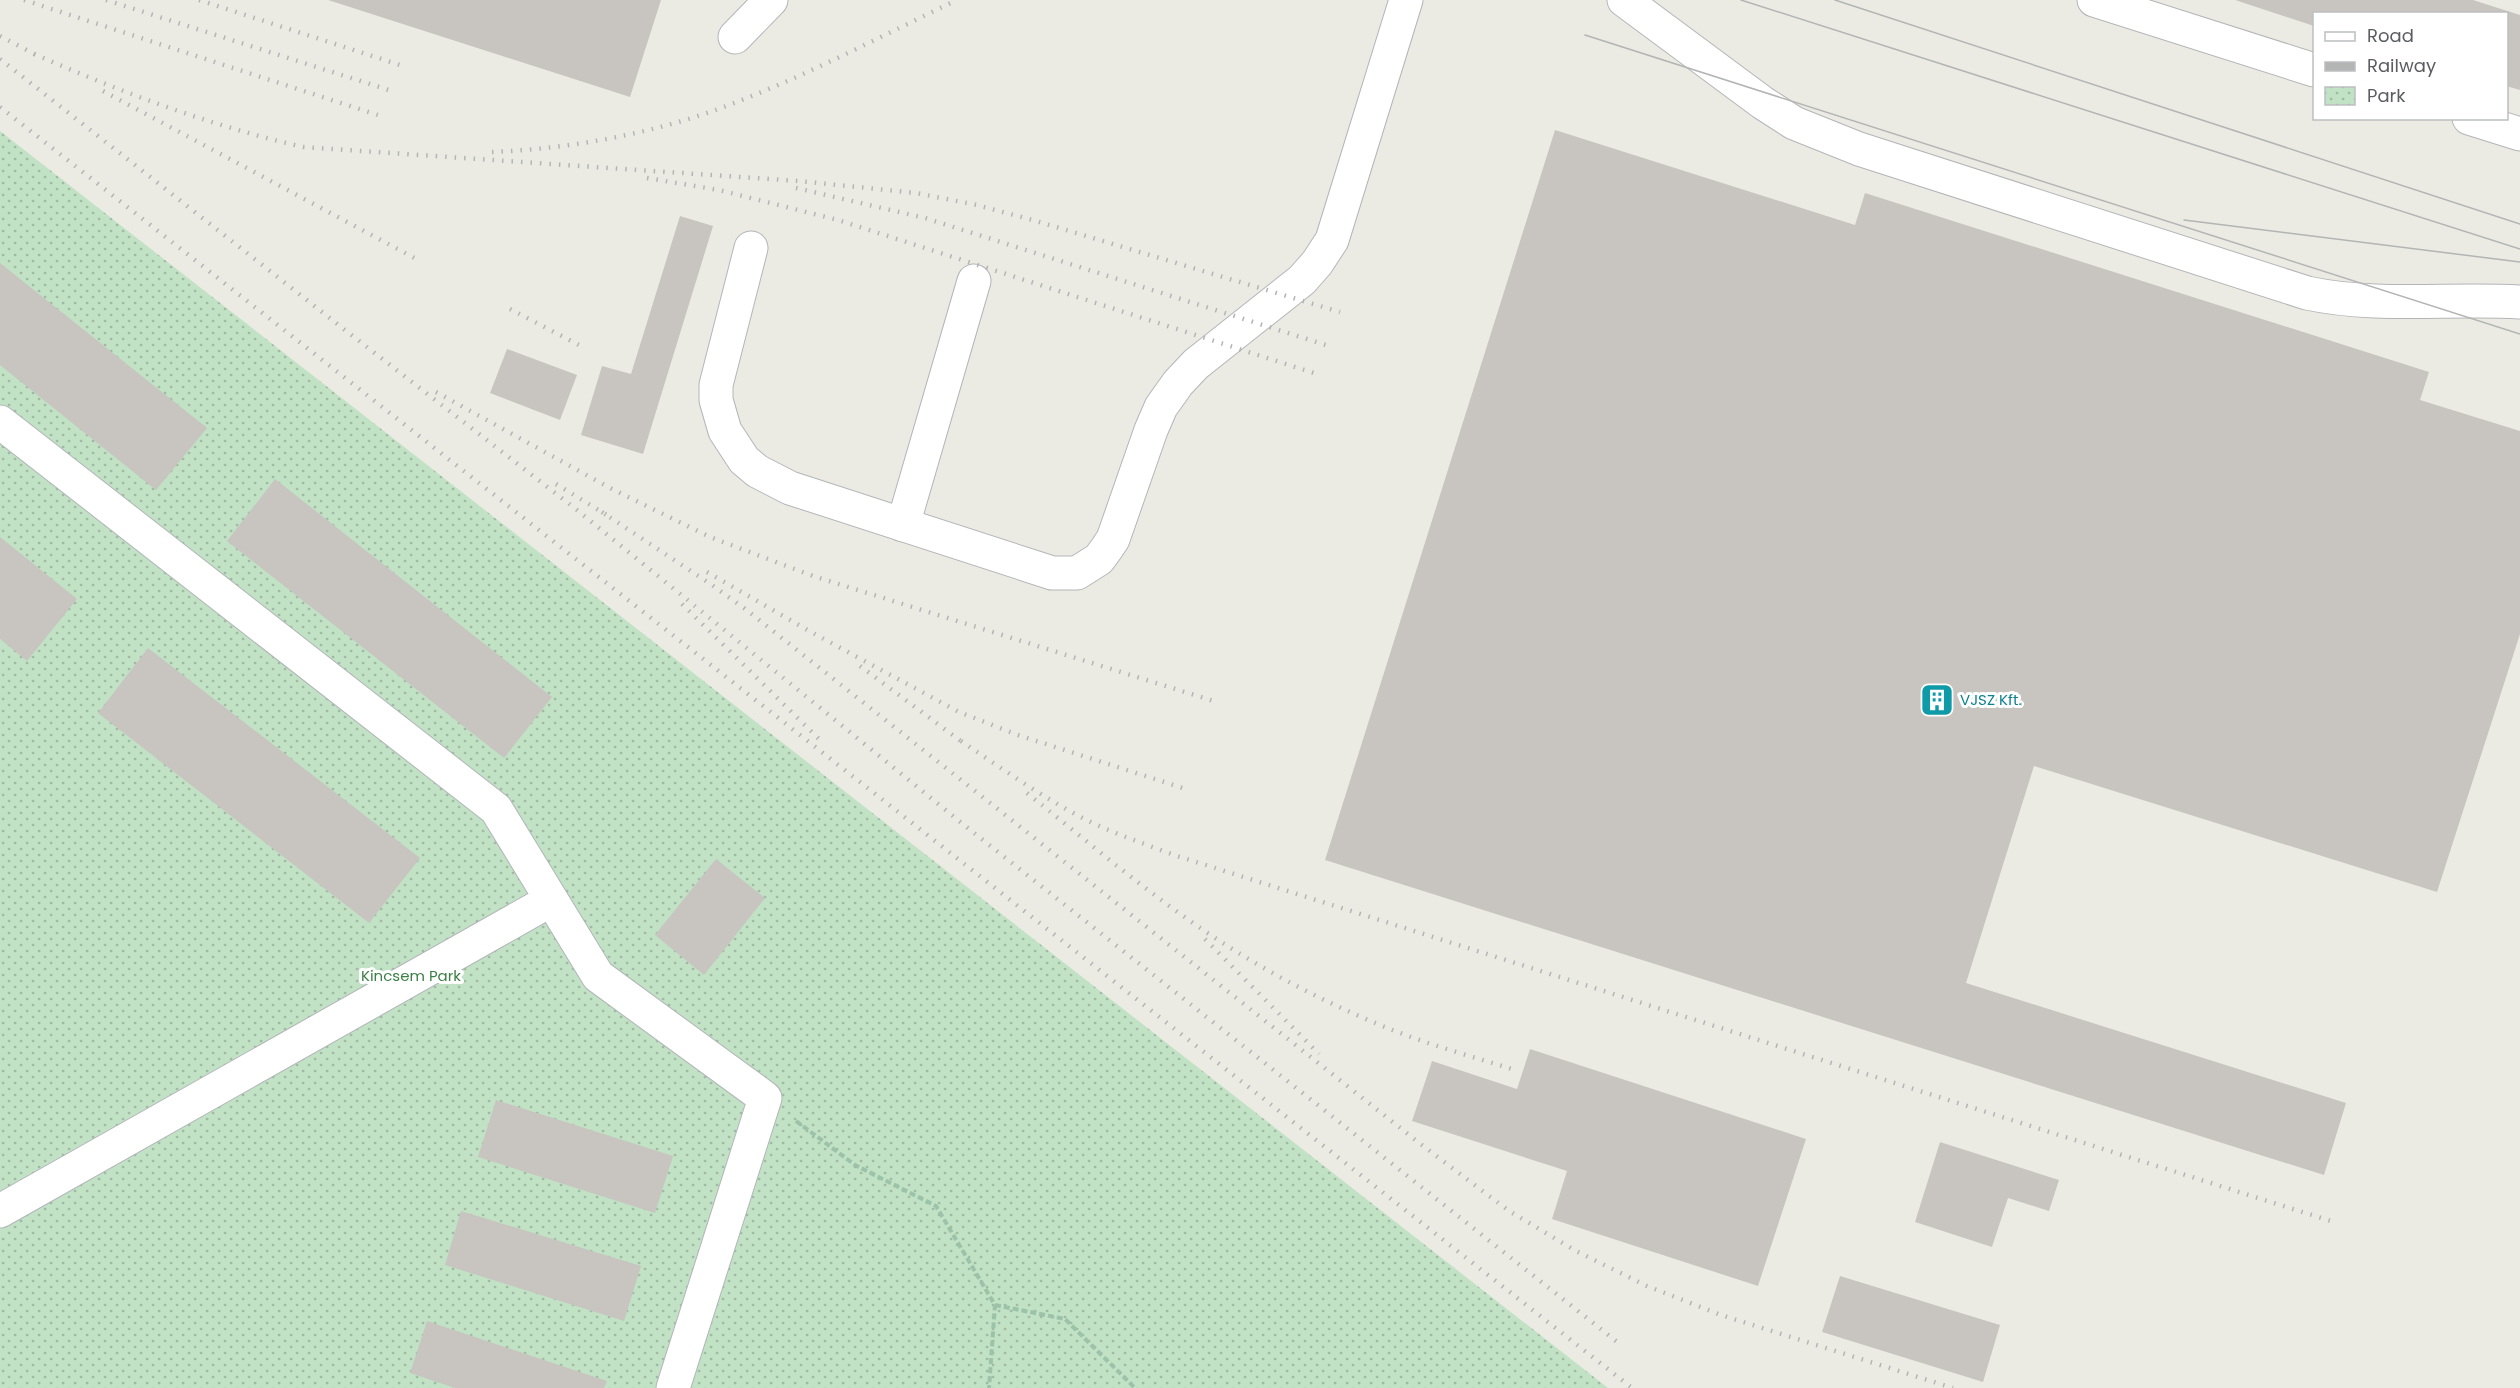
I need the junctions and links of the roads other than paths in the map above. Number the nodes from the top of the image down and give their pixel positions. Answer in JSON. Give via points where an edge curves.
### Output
{"nodes":[{"id":1,"x":771,"y":0,"type":"edge"},
{"id":2,"x":1406,"y":0,"type":"edge"},
{"id":3,"x":1624,"y":0,"type":"edge"},
{"id":4,"x":2094,"y":0,"type":"edge"},
{"id":5,"x":735,"y":37,"type":"dead end"},
{"id":6,"x":2313,"y":70,"type":"edge"},
{"id":7,"x":2475,"y":120,"type":"edge"},
{"id":8,"x":2520,"y":134,"type":"edge"},
{"id":9,"x":751,"y":248,"type":"dead end"},
{"id":10,"x":974,"y":281,"type":"dead end"},
{"id":11,"x":2520,"y":302,"type":"edge"},
{"id":12,"x":0,"y":422,"type":"edge"},
{"id":13,"x":903,"y":525,"type":"junction"},
{"id":14,"x":551,"y":900,"type":"junction"},
{"id":15,"x":0,"y":1211,"type":"edge"},
{"id":16,"x":673,"y":1388,"type":"edge"}],
"edges":[{"from":1,"to":5,"type":"lane"},
{"from":2,"to":13,"type":"lane","via":[[1332,240],[1302,280],[1196,364],[1178,383],[1150,429],[1113,539],[1099,559],[1077,573],[1052,573]]},
{"from":3,"to":11,"type":"lane","via":[[1763,104],[1794,123],[1859,149],[2307,293],[2365,302]]},
{"from":4,"to":6,"type":"lane"},
{"from":7,"to":8,"type":"lane"},
{"from":9,"to":13,"type":"lane","via":[[716,385],[718,415],[725,431],[744,460],[773,480]]},
{"from":10,"to":13,"type":"lane"},
{"from":12,"to":14,"type":"lane","via":[[496,809]]},
{"from":14,"to":15,"type":"lane"},
{"from":14,"to":16,"type":"lane","via":[[598,976],[765,1098]]}]}
